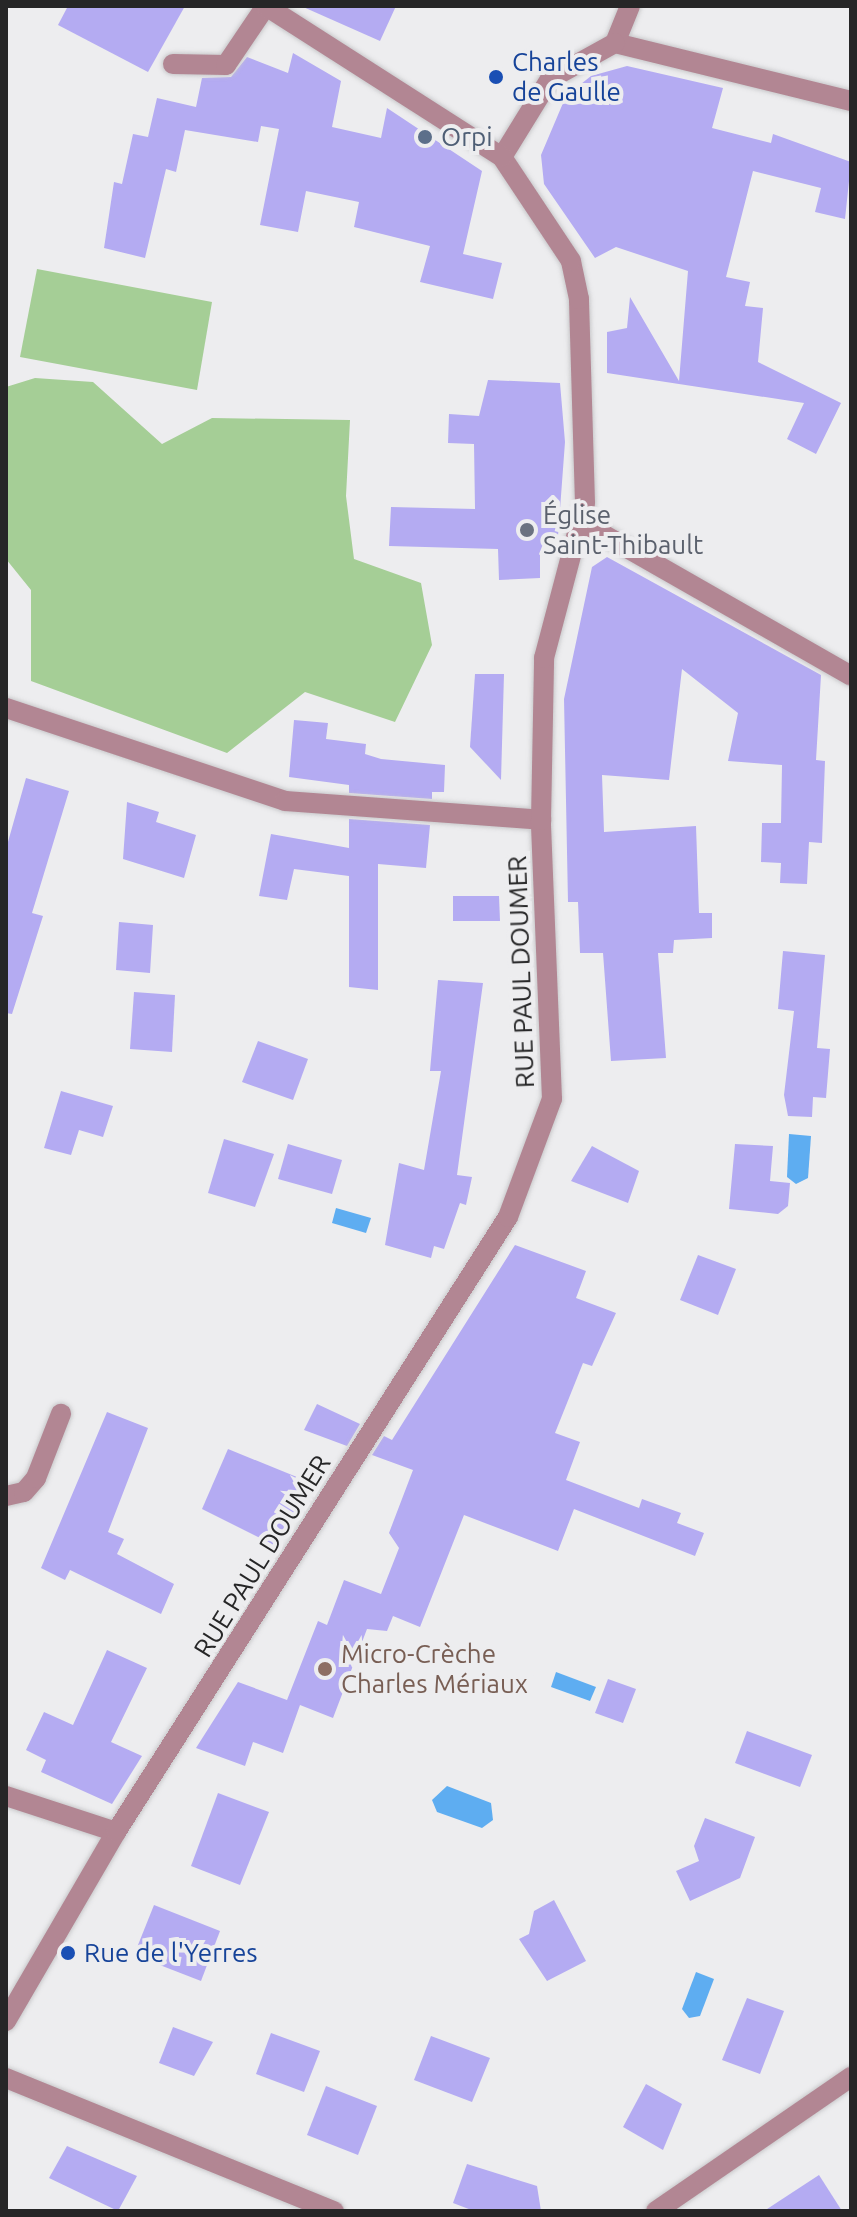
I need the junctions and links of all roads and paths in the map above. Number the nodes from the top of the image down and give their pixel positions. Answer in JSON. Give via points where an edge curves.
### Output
{"nodes":[{"id":1,"x":266,"y":6,"type":"edge"},
{"id":2,"x":630,"y":6,"type":"edge"},
{"id":3,"x":615,"y":43,"type":"junction"},
{"id":4,"x":173,"y":64,"type":"dead end"},
{"id":5,"x":851,"y":101,"type":"edge"},
{"id":6,"x":502,"y":157,"type":"junction"},
{"id":7,"x":585,"y":524,"type":"junction"},
{"id":8,"x":851,"y":676,"type":"edge"},
{"id":9,"x":6,"y":708,"type":"edge"},
{"id":10,"x":541,"y":820,"type":"junction"},
{"id":11,"x":61,"y":1414,"type":"dead end"},
{"id":12,"x":6,"y":1496,"type":"edge"},
{"id":13,"x":6,"y":1796,"type":"edge"},
{"id":14,"x":116,"y":1832,"type":"junction"},
{"id":15,"x":6,"y":2021,"type":"edge"},
{"id":16,"x":851,"y":2077,"type":"edge"},
{"id":17,"x":6,"y":2078,"type":"edge"},
{"id":18,"x":334,"y":2211,"type":"edge"},
{"id":19,"x":656,"y":2211,"type":"edge"}],
"edges":[{"from":1,"to":4,"type":"street","via":[[226,65]]},
{"from":1,"to":6,"type":"street"},
{"from":2,"to":3,"type":"street"},
{"from":3,"to":5,"type":"street"},
{"from":3,"to":6,"type":"street","via":[[550,79]]},
{"from":6,"to":7,"type":"street","name":"RUE PAUL DOUMER","via":[[571,261],[579,299]]},
{"from":7,"to":8,"type":"street"},
{"from":7,"to":10,"type":"street","name":"RUE PAUL DOUMER","via":[[554,605],[544,658]]},
{"from":9,"to":10,"type":"street","via":[[285,801]]},
{"from":10,"to":14,"type":"street","name":"RUE PAUL DOUMER","via":[[552,1099],[534,1158],[508,1217]]},
{"from":11,"to":12,"type":"street","via":[[36,1478],[24,1492]]},
{"from":13,"to":14,"type":"street"},
{"from":14,"to":15,"type":"street","name":"RUE PAUL DOUMER"},
{"from":16,"to":19,"type":"street"},
{"from":17,"to":18,"type":"street"}]}
